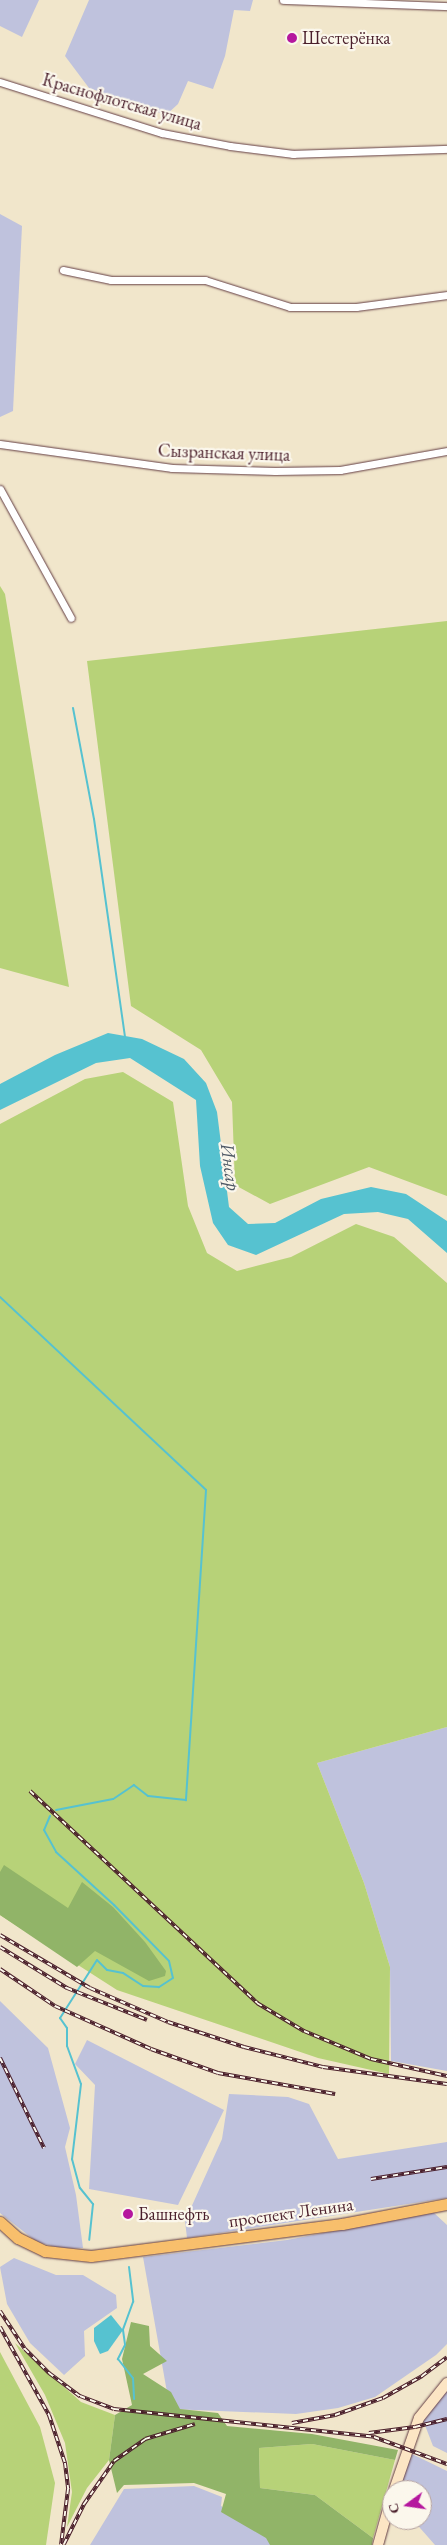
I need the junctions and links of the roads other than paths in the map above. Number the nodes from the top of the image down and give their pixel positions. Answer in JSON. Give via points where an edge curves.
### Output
{"nodes":[{"id":1,"x":283,"y":0,"type":"edge"},
{"id":2,"x":447,"y":6,"type":"edge"},
{"id":3,"x":0,"y":82,"type":"edge"},
{"id":4,"x":447,"y":149,"type":"edge"},
{"id":5,"x":63,"y":270,"type":"dead end"},
{"id":6,"x":447,"y":295,"type":"edge"},
{"id":7,"x":0,"y":444,"type":"edge"},
{"id":8,"x":447,"y":451,"type":"edge"},
{"id":9,"x":0,"y":489,"type":"edge"},
{"id":10,"x":71,"y":618,"type":"dead end"},
{"id":11,"x":447,"y":2204,"type":"edge"},
{"id":12,"x":0,"y":2222,"type":"edge"},
{"id":13,"x":447,"y":2383,"type":"edge"},
{"id":14,"x":397,"y":2480,"type":"edge"},
{"id":15,"x":382,"y":2530,"type":"edge"},
{"id":16,"x":378,"y":2545,"type":"edge"}],
"edges":[{"from":1,"to":2,"type":"street"},
{"from":3,"to":4,"type":"street","name":"Краснофлотская улица","via":[[162,133],[230,146],[292,154]]},
{"from":5,"to":6,"type":"street","via":[[111,280],[205,280],[290,307],[356,307]]},
{"from":7,"to":8,"type":"street","name":"Сызранская улица","via":[[172,468],[275,471],[340,470]]},
{"from":9,"to":10,"type":"street"},
{"from":11,"to":12,"type":"main road","name":"проспект Ленина","via":[[342,2224],[91,2256],[45,2251],[18,2238]]},
{"from":13,"to":14,"type":"street","via":[[419,2418]]},
{"from":15,"to":16,"type":"street"}]}
